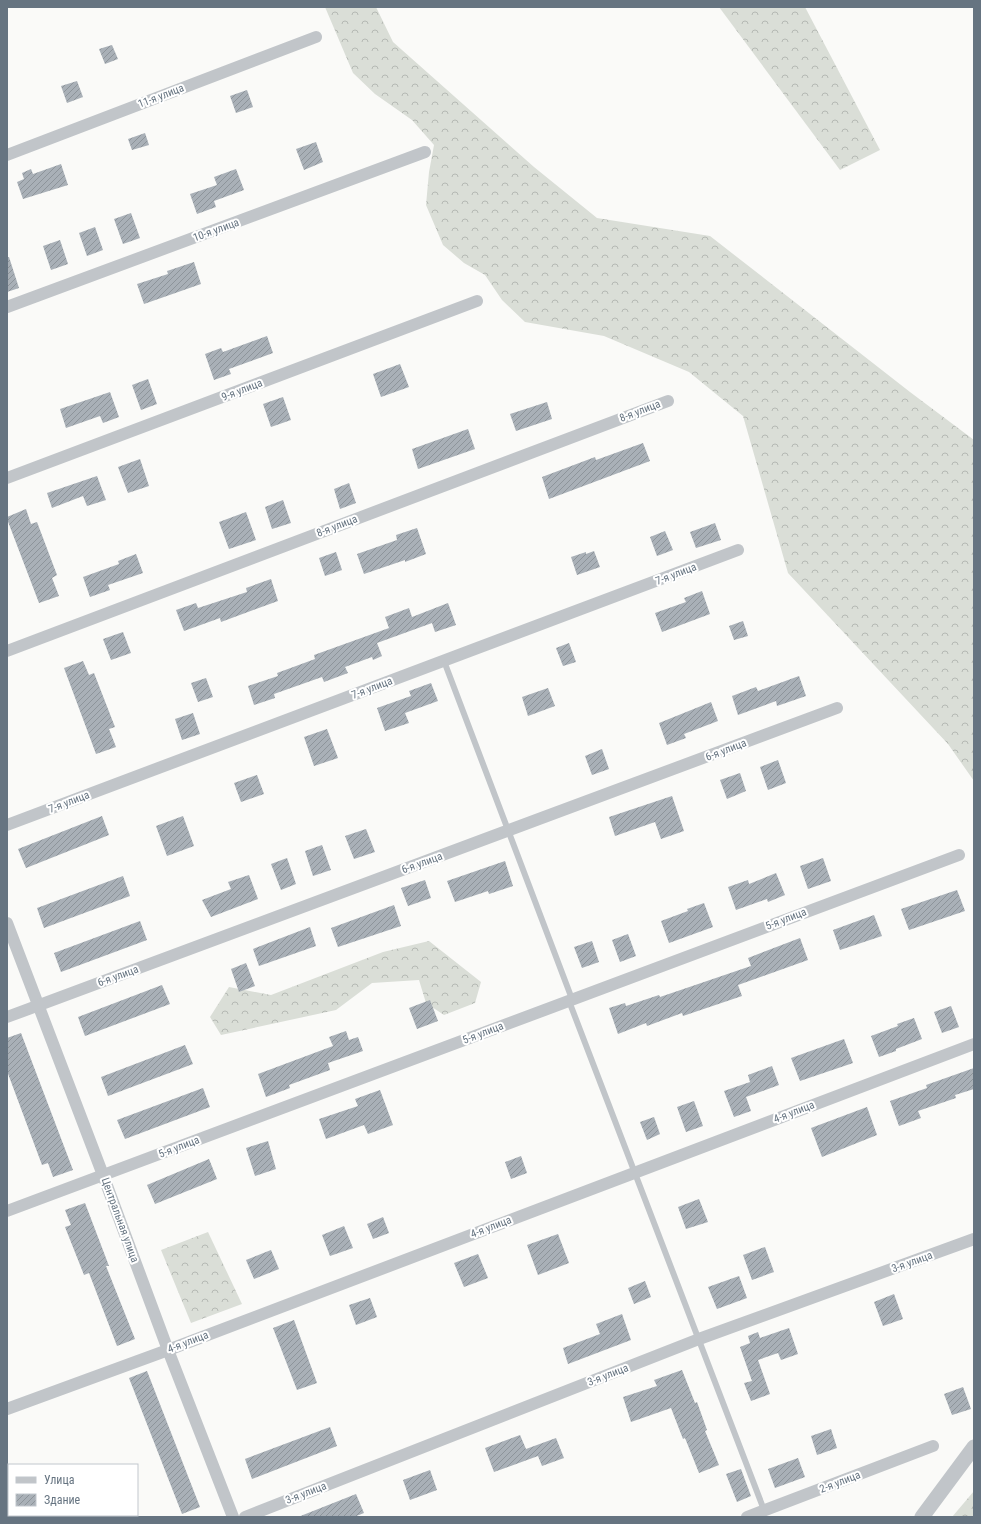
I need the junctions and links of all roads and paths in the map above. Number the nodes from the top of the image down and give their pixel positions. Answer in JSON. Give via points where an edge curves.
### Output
{"nodes":[{"id":1,"x":316,"y":37,"type":"dead end"},
{"id":2,"x":425,"y":152,"type":"dead end"},
{"id":3,"x":7,"y":155,"type":"edge"},
{"id":4,"x":477,"y":302,"type":"dead end"},
{"id":5,"x":7,"y":307,"type":"edge"},
{"id":6,"x":668,"y":401,"type":"dead end"},
{"id":7,"x":7,"y":478,"type":"edge"},
{"id":8,"x":738,"y":550,"type":"dead end"},
{"id":9,"x":7,"y":651,"type":"edge"},
{"id":10,"x":444,"y":661,"type":"junction"},
{"id":11,"x":837,"y":708,"type":"dead end"},
{"id":12,"x":7,"y":825,"type":"edge"},
{"id":13,"x":509,"y":831,"type":"junction"},
{"id":14,"x":959,"y":855,"type":"dead end"},
{"id":15,"x":7,"y":923,"type":"edge"},
{"id":16,"x":571,"y":1000,"type":"junction"},
{"id":17,"x":38,"y":1006,"type":"junction"},
{"id":18,"x":7,"y":1018,"type":"edge"},
{"id":19,"x":974,"y":1044,"type":"edge"},
{"id":20,"x":635,"y":1172,"type":"junction"},
{"id":21,"x":103,"y":1175,"type":"junction"},
{"id":22,"x":7,"y":1211,"type":"edge"},
{"id":23,"x":974,"y":1240,"type":"edge"},
{"id":24,"x":699,"y":1339,"type":"junction"},
{"id":25,"x":168,"y":1350,"type":"junction"},
{"id":26,"x":7,"y":1409,"type":"edge"},
{"id":27,"x":933,"y":1446,"type":"dead end"},
{"id":28,"x":974,"y":1447,"type":"edge"},
{"id":29,"x":764,"y":1510,"type":"junction"},
{"id":30,"x":233,"y":1517,"type":"edge"},
{"id":31,"x":245,"y":1517,"type":"edge"},
{"id":32,"x":747,"y":1517,"type":"edge"},
{"id":33,"x":922,"y":1517,"type":"edge"}],
"edges":[{"from":1,"to":3,"type":"street","name":"11-я улица"},
{"from":2,"to":5,"type":"street","name":"10-я улица"},
{"from":4,"to":7,"type":"street","name":"9-я улица"},
{"from":6,"to":9,"type":"street","name":"8-я улица"},
{"from":8,"to":10,"type":"street","name":"7-я улица"},
{"from":10,"to":12,"type":"street","name":"7-я улица"},
{"from":10,"to":13,"type":"lane"},
{"from":11,"to":13,"type":"street","name":"6-я улица"},
{"from":13,"to":16,"type":"lane"},
{"from":13,"to":17,"type":"street","name":"6-я улица"},
{"from":14,"to":16,"type":"street","name":"5-я улица"},
{"from":15,"to":17,"type":"street","name":"Центральная улица"},
{"from":16,"to":20,"type":"lane"},
{"from":16,"to":21,"type":"street","name":"5-я улица"},
{"from":17,"to":18,"type":"street","name":"6-я улица"},
{"from":17,"to":21,"type":"street","name":"Центральная улица"},
{"from":19,"to":20,"type":"street","name":"4-я улица"},
{"from":20,"to":24,"type":"lane"},
{"from":20,"to":25,"type":"street","name":"4-я улица"},
{"from":21,"to":22,"type":"street","name":"5-я улица"},
{"from":21,"to":25,"type":"street","name":"Центральная улица"},
{"from":23,"to":24,"type":"street","name":"3-я улица"},
{"from":24,"to":29,"type":"lane"},
{"from":24,"to":31,"type":"street","name":"3-я улица"},
{"from":25,"to":26,"type":"street","name":"4-я улица"},
{"from":25,"to":30,"type":"street","name":"Центральная улица"},
{"from":27,"to":29,"type":"street","name":"2-я улица"},
{"from":28,"to":33,"type":"street"},
{"from":29,"to":32,"type":"street","name":"2-я улица"}]}
